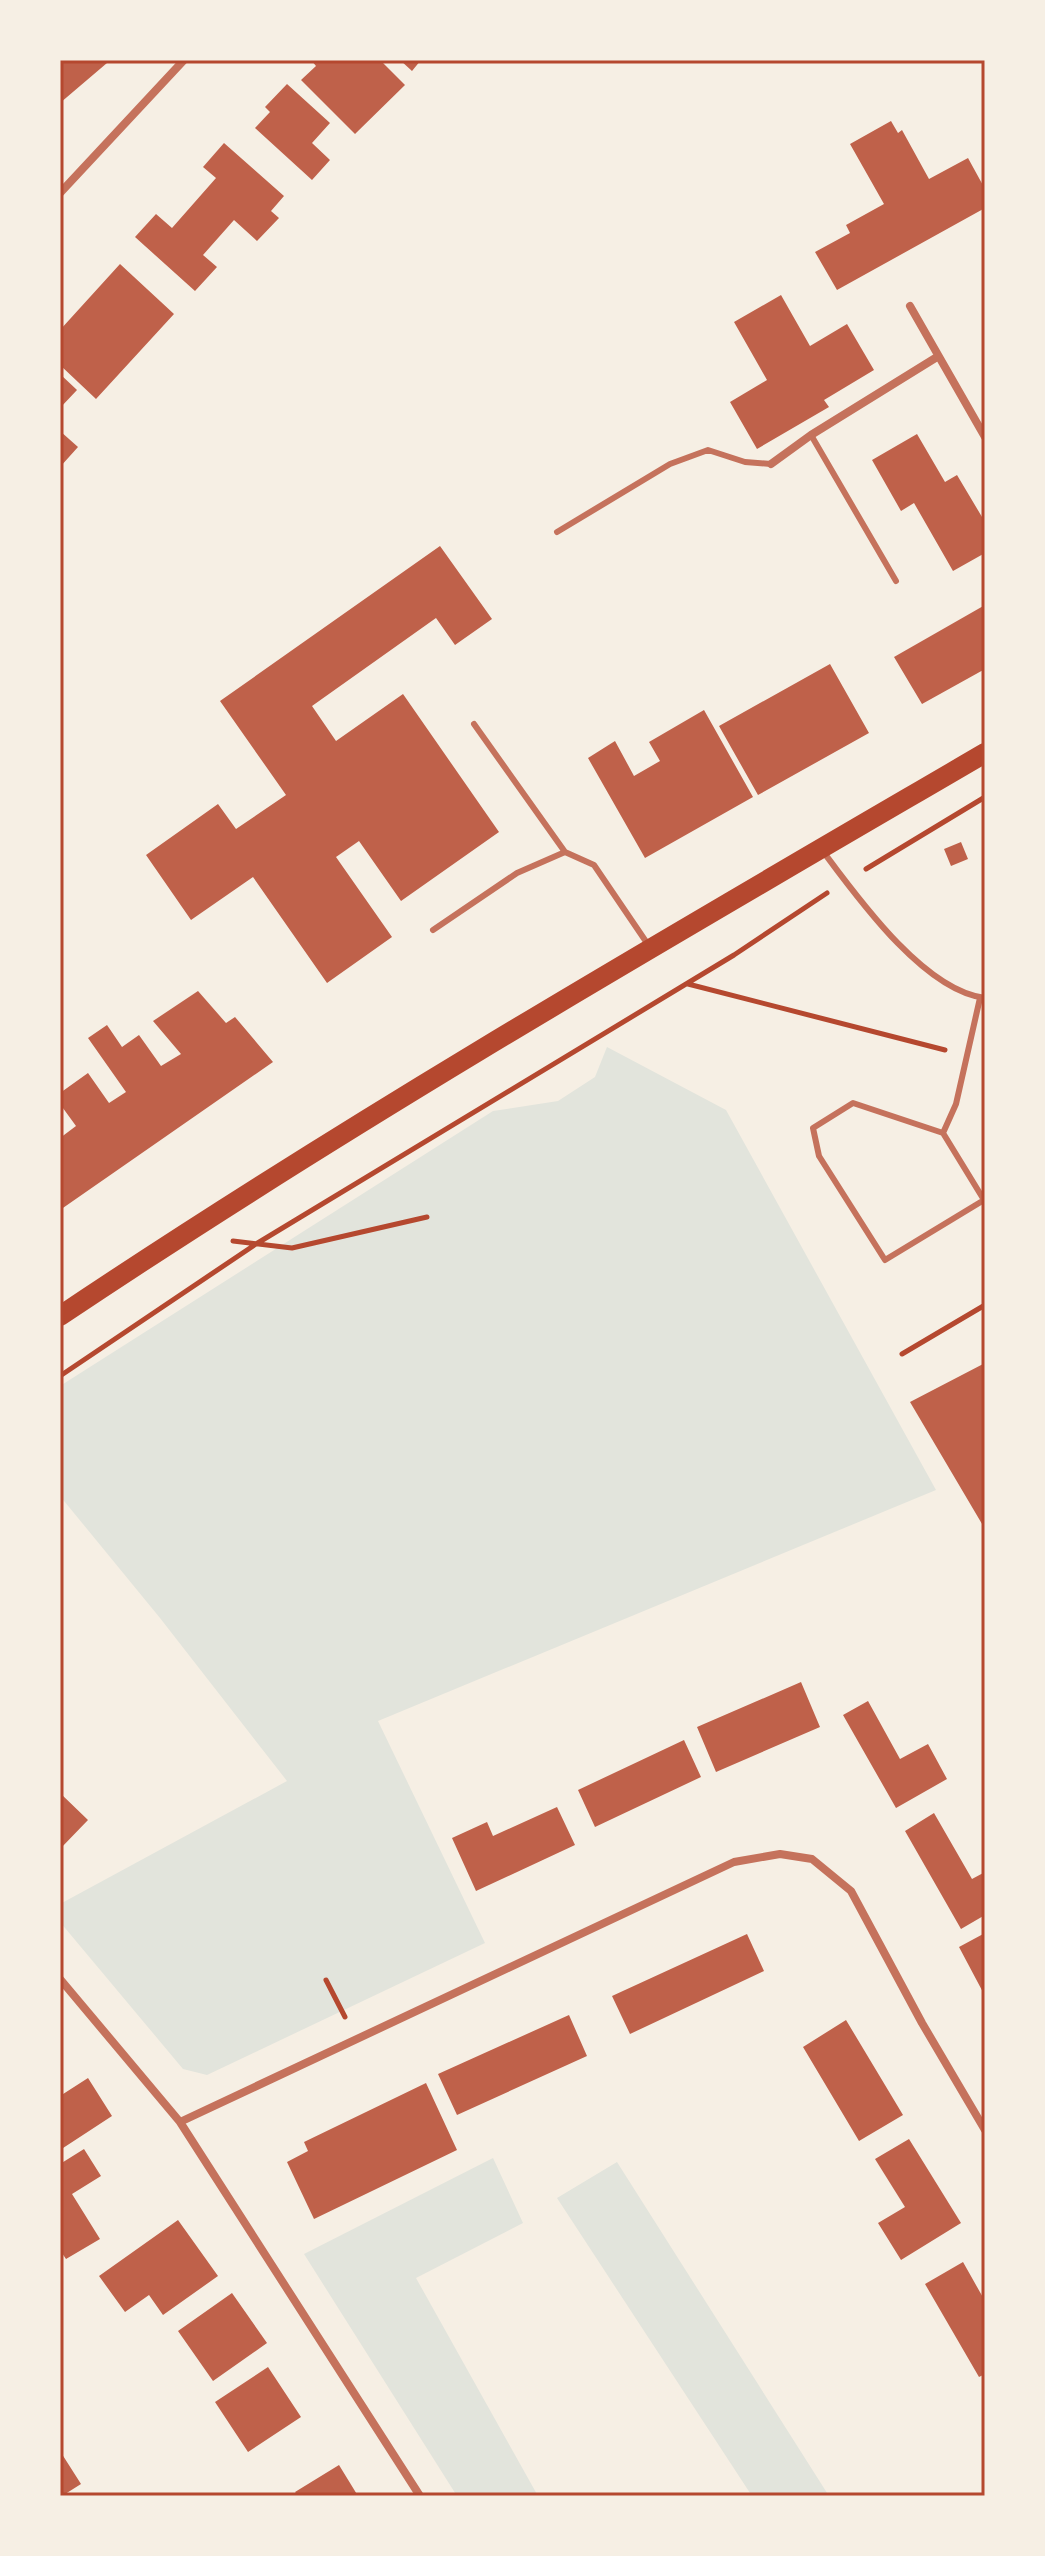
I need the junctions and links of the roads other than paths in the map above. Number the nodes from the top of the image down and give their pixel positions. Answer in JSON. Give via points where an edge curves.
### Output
{"nodes":[{"id":1,"x":184,"y":60,"type":"edge"},
{"id":2,"x":60,"y":193,"type":"edge"},
{"id":3,"x":910,"y":306,"type":"dead end"},
{"id":4,"x":937,"y":357,"type":"junction"},
{"id":5,"x":811,"y":435,"type":"junction"},
{"id":6,"x":985,"y":437,"type":"edge"},
{"id":7,"x":771,"y":464,"type":"joint"},
{"id":8,"x":557,"y":532,"type":"dead end"},
{"id":9,"x":896,"y":581,"type":"dead end"},
{"id":10,"x":474,"y":724,"type":"dead end"},
{"id":11,"x":985,"y":753,"type":"edge"},
{"id":12,"x":821,"y":849,"type":"junction"},
{"id":13,"x":565,"y":852,"type":"junction"},
{"id":14,"x":433,"y":930,"type":"dead end"},
{"id":15,"x":651,"y":949,"type":"junction"},
{"id":16,"x":983,"y":998,"type":"edge"},
{"id":17,"x":943,"y":1133,"type":"junction"},
{"id":18,"x":984,"y":1202,"type":"edge"},
{"id":19,"x":60,"y":1316,"type":"edge"},
{"id":20,"x":60,"y":1979,"type":"edge"},
{"id":21,"x":180,"y":2122,"type":"junction"},
{"id":22,"x":985,"y":2130,"type":"edge"},
{"id":23,"x":420,"y":2496,"type":"edge"}],
"edges":[{"from":1,"to":2,"type":"street"},
{"from":3,"to":4,"type":"street"},
{"from":4,"to":5,"type":"street"},
{"from":4,"to":6,"type":"street"},
{"from":5,"to":7,"type":"street"},
{"from":5,"to":9,"type":"lane"},
{"from":7,"to":8,"type":"lane","via":[[708,450],[670,464]]},
{"from":10,"to":13,"type":"lane"},
{"from":11,"to":12,"type":"main road"},
{"from":12,"to":15,"type":"main road"},
{"from":12,"to":16,"type":"lane","via":[[897,944],[941,980]]},
{"from":13,"to":14,"type":"lane","via":[[517,873]]},
{"from":13,"to":15,"type":"lane","via":[[594,865]]},
{"from":15,"to":19,"type":"main road","via":[[204,1220]]},
{"from":16,"to":17,"type":"lane","via":[[956,1104]]},
{"from":17,"to":18,"type":"lane"},
{"from":17,"to":18,"type":"lane","via":[[853,1103],[813,1128],[819,1156],[885,1260]]},
{"from":20,"to":21,"type":"street"},
{"from":21,"to":22,"type":"street","via":[[734,1862],[780,1854],[812,1859],[851,1891]]},
{"from":21,"to":23,"type":"street"}]}
